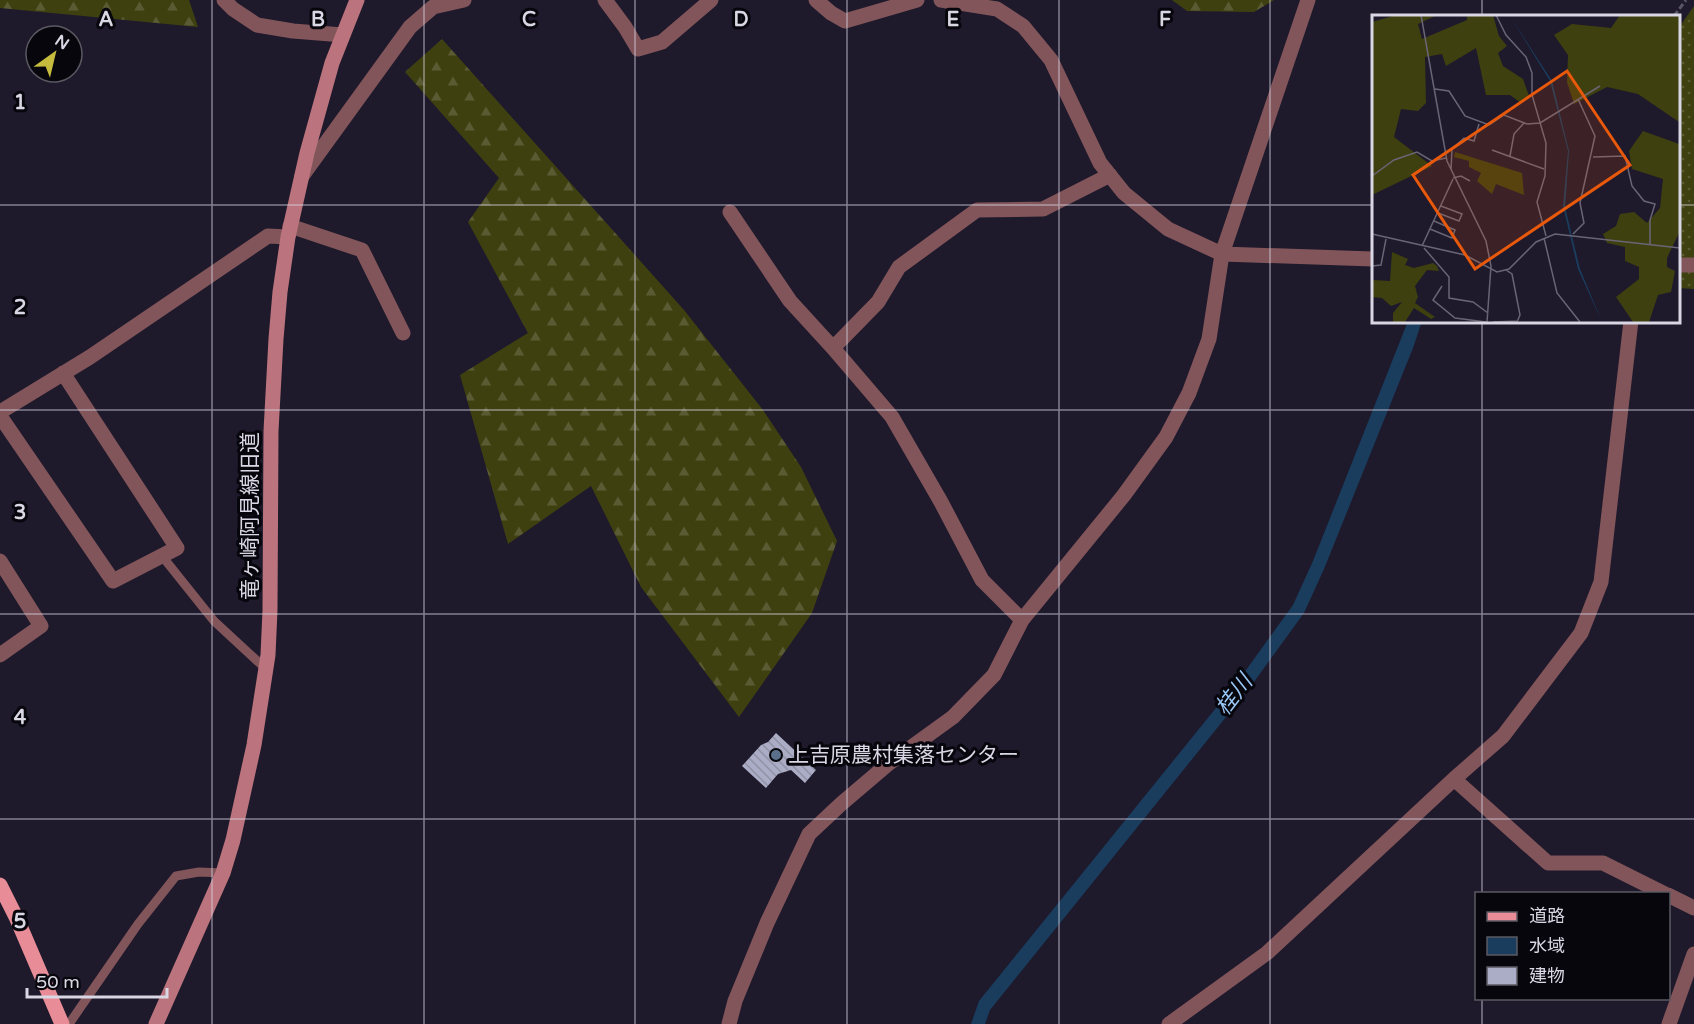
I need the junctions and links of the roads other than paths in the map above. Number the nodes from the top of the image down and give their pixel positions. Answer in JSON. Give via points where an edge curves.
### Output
{"nodes":[{"id":1,"x":224,"y":0,"type":"edge"},
{"id":2,"x":357,"y":0,"type":"edge"},
{"id":3,"x":464,"y":0,"type":"edge"},
{"id":4,"x":605,"y":0,"type":"edge"},
{"id":5,"x":711,"y":0,"type":"edge"},
{"id":6,"x":816,"y":0,"type":"edge"},
{"id":7,"x":917,"y":0,"type":"edge"},
{"id":8,"x":941,"y":0,"type":"edge"},
{"id":9,"x":1308,"y":0,"type":"edge"},
{"id":10,"x":343,"y":35,"type":"junction"},
{"id":11,"x":1110,"y":175,"type":"junction"},
{"id":12,"x":300,"y":177,"type":"junction"},
{"id":13,"x":730,"y":212,"type":"dead end"},
{"id":14,"x":289,"y":231,"type":"junction"},
{"id":15,"x":1222,"y":254,"type":"junction"},
{"id":16,"x":1372,"y":259,"type":"edge"},
{"id":17,"x":1631,"y":322,"type":"edge"},
{"id":18,"x":403,"y":333,"type":"dead end"},
{"id":19,"x":833,"y":348,"type":"junction"},
{"id":20,"x":63,"y":374,"type":"junction"},
{"id":21,"x":0,"y":414,"type":"edge"},
{"id":22,"x":162,"y":556,"type":"junction"},
{"id":23,"x":0,"y":561,"type":"edge"},
{"id":24,"x":1022,"y":620,"type":"junction"},
{"id":25,"x":0,"y":655,"type":"edge"},
{"id":26,"x":266,"y":669,"type":"junction"},
{"id":27,"x":1454,"y":779,"type":"junction"},
{"id":28,"x":223,"y":873,"type":"junction"},
{"id":29,"x":0,"y":885,"type":"edge"},
{"id":30,"x":1663,"y":892,"type":"edge"},
{"id":31,"x":1670,"y":896,"type":"edge"},
{"id":32,"x":1694,"y":908,"type":"edge"},
{"id":33,"x":1694,"y":954,"type":"edge"},
{"id":34,"x":62,"y":1024,"type":"edge"},
{"id":35,"x":69,"y":1024,"type":"edge"},
{"id":36,"x":156,"y":1024,"type":"edge"},
{"id":37,"x":729,"y":1024,"type":"edge"},
{"id":38,"x":1169,"y":1024,"type":"edge"},
{"id":39,"x":1669,"y":1024,"type":"edge"}],
"edges":[{"from":1,"to":10,"type":"street","via":[[257,25]]},
{"from":2,"to":10,"type":"street","name":"竜ヶ崎阿見線旧道"},
{"from":3,"to":12,"type":"street","via":[[433,7],[410,27]]},
{"from":4,"to":5,"type":"street","via":[[638,49],[662,42]]},
{"from":6,"to":7,"type":"street","via":[[845,21]]},
{"from":8,"to":11,"type":"street","via":[[997,9],[1023,26],[1051,60]]},
{"from":9,"to":15,"type":"street"},
{"from":10,"to":12,"type":"street","name":"竜ヶ崎阿見線旧道"},
{"from":11,"to":15,"type":"street","via":[[1124,193],[1168,229]]},
{"from":11,"to":19,"type":"street","via":[[1043,210],[977,210],[899,267],[878,302]]},
{"from":12,"to":14,"type":"street","name":"竜ヶ崎阿見線旧道"},
{"from":13,"to":19,"type":"street","via":[[790,301]]},
{"from":14,"to":18,"type":"street","via":[[362,249]]},
{"from":14,"to":20,"type":"street","via":[[268,236]]},
{"from":14,"to":26,"type":"street","name":"竜ヶ崎阿見線旧道","via":[[273,385]]},
{"from":15,"to":16,"type":"street"},
{"from":15,"to":24,"type":"street","via":[[1209,339],[1189,393],[1166,437]]},
{"from":17,"to":27,"type":"street","via":[[1601,582],[1581,633],[1503,736]]},
{"from":19,"to":24,"type":"street","via":[[892,417],[982,580]]},
{"from":20,"to":21,"type":"street"},
{"from":20,"to":22,"type":"street","via":[[177,548]]},
{"from":21,"to":22,"type":"street","via":[[113,581]]},
{"from":22,"to":26,"type":"lane","via":[[214,621]]},
{"from":23,"to":25,"type":"street","via":[[41,626]]},
{"from":24,"to":37,"type":"street","via":[[994,675],[953,717],[888,764],[809,834],[766,923]]},
{"from":26,"to":28,"type":"street","name":"竜ヶ崎阿見線旧道","via":[[250,766]]},
{"from":27,"to":30,"type":"street","via":[[1548,863],[1604,863]]},
{"from":27,"to":38,"type":"street","via":[[1267,953]]},
{"from":28,"to":35,"type":"lane","via":[[176,876]]},
{"from":28,"to":36,"type":"street","name":"竜ヶ崎阿見線旧道"},
{"from":29,"to":34,"type":"main road"},
{"from":31,"to":32,"type":"street"},
{"from":33,"to":39,"type":"street"}]}
